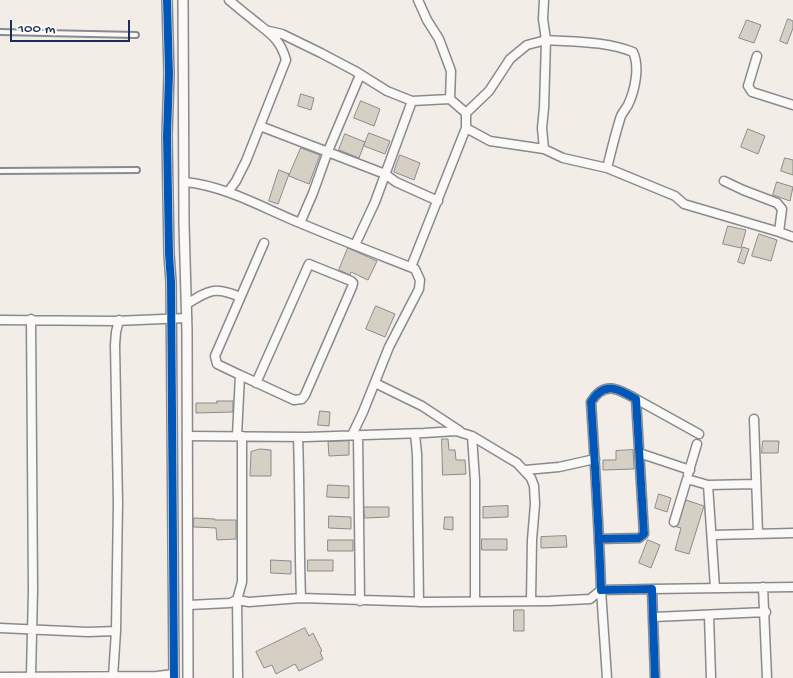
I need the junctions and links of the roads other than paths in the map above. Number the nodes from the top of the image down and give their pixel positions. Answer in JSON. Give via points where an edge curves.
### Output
{"nodes":[{"id":1,"x":167,"y":0,"type":"edge"},
{"id":2,"x":183,"y":0,"type":"edge"},
{"id":3,"x":229,"y":0,"type":"edge"},
{"id":4,"x":418,"y":0,"type":"edge"},
{"id":5,"x":544,"y":0,"type":"edge"},
{"id":6,"x":269,"y":31,"type":"junction"},
{"id":7,"x":0,"y":32,"type":"edge"},
{"id":8,"x":136,"y":35,"type":"dead end"},
{"id":9,"x":546,"y":40,"type":"junction"},
{"id":10,"x":756,"y":56,"type":"dead end"},
{"id":11,"x":360,"y":75,"type":"junction"},
{"id":12,"x":450,"y":99,"type":"junction"},
{"id":13,"x":412,"y":102,"type":"junction"},
{"id":14,"x":793,"y":105,"type":"edge"},
{"id":15,"x":466,"y":113,"type":"junction"},
{"id":16,"x":260,"y":126,"type":"junction"},
{"id":17,"x":466,"y":128,"type":"junction"},
{"id":18,"x":544,"y":149,"type":"junction"},
{"id":19,"x":328,"y":151,"type":"junction"},
{"id":20,"x":607,"y":168,"type":"junction"},
{"id":21,"x":137,"y":170,"type":"dead end"},
{"id":22,"x":0,"y":171,"type":"edge"},
{"id":23,"x":385,"y":174,"type":"junction"},
{"id":24,"x":724,"y":181,"type":"dead end"},
{"id":25,"x":185,"y":182,"type":"junction"},
{"id":26,"x":228,"y":192,"type":"junction"},
{"id":27,"x":438,"y":201,"type":"junction"},
{"id":28,"x":300,"y":223,"type":"junction"},
{"id":29,"x":779,"y":232,"type":"junction"},
{"id":30,"x":793,"y":237,"type":"edge"},
{"id":31,"x":264,"y":243,"type":"dead end"},
{"id":32,"x":355,"y":245,"type":"junction"},
{"id":33,"x":411,"y":267,"type":"junction"},
{"id":34,"x":240,"y":297,"type":"junction"},
{"id":35,"x":186,"y":304,"type":"junction"},
{"id":36,"x":187,"y":318,"type":"junction"},
{"id":37,"x":31,"y":319,"type":"junction"},
{"id":38,"x":171,"y":319,"type":"junction"},
{"id":39,"x":0,"y":320,"type":"edge"},
{"id":40,"x":120,"y":320,"type":"junction"},
{"id":41,"x":240,"y":375,"type":"junction"},
{"id":42,"x":256,"y":383,"type":"junction"},
{"id":43,"x":375,"y":383,"type":"junction"},
{"id":44,"x":636,"y":398,"type":"junction"},
{"id":45,"x":754,"y":419,"type":"dead end"},
{"id":46,"x":462,"y":433,"type":"junction"},
{"id":47,"x":415,"y":434,"type":"junction"},
{"id":48,"x":699,"y":434,"type":"dead end"},
{"id":49,"x":355,"y":435,"type":"junction"},
{"id":50,"x":186,"y":436,"type":"junction"},
{"id":51,"x":239,"y":436,"type":"junction"},
{"id":52,"x":472,"y":436,"type":"junction"},
{"id":53,"x":298,"y":437,"type":"junction"},
{"id":54,"x":697,"y":444,"type":"dead end"},
{"id":55,"x":639,"y":453,"type":"junction"},
{"id":56,"x":595,"y":459,"type":"junction"},
{"id":57,"x":525,"y":470,"type":"junction"},
{"id":58,"x":690,"y":470,"type":"junction"},
{"id":59,"x":687,"y":479,"type":"junction"},
{"id":60,"x":756,"y":484,"type":"junction"},
{"id":61,"x":708,"y":485,"type":"junction"},
{"id":62,"x":674,"y":522,"type":"dead end"},
{"id":63,"x":758,"y":533,"type":"junction"},
{"id":64,"x":793,"y":533,"type":"edge"},
{"id":65,"x":712,"y":535,"type":"junction"},
{"id":66,"x":599,"y":539,"type":"junction"},
{"id":67,"x":763,"y":587,"type":"junction"},
{"id":68,"x":793,"y":587,"type":"edge"},
{"id":69,"x":715,"y":588,"type":"junction"},
{"id":70,"x":652,"y":589,"type":"junction"},
{"id":71,"x":601,"y":590,"type":"junction"},
{"id":72,"x":301,"y":598,"type":"junction"},
{"id":73,"x":237,"y":600,"type":"junction"},
{"id":74,"x":360,"y":601,"type":"junction"},
{"id":75,"x":475,"y":601,"type":"junction"},
{"id":76,"x":531,"y":601,"type":"junction"},
{"id":77,"x":419,"y":602,"type":"junction"},
{"id":78,"x":188,"y":605,"type":"junction"},
{"id":79,"x":766,"y":612,"type":"junction"},
{"id":80,"x":709,"y":615,"type":"junction"},
{"id":81,"x":654,"y":617,"type":"junction"},
{"id":82,"x":0,"y":628,"type":"edge"},
{"id":83,"x":31,"y":629,"type":"junction"},
{"id":84,"x":116,"y":631,"type":"junction"},
{"id":85,"x":31,"y":676,"type":"junction"},
{"id":86,"x":174,"y":676,"type":"edge"},
{"id":87,"x":0,"y":677,"type":"edge"},
{"id":88,"x":113,"y":677,"type":"junction"},
{"id":89,"x":188,"y":678,"type":"edge"},
{"id":90,"x":238,"y":678,"type":"edge"},
{"id":91,"x":607,"y":678,"type":"edge"},
{"id":92,"x":654,"y":678,"type":"edge"},
{"id":93,"x":711,"y":678,"type":"edge"},
{"id":94,"x":767,"y":678,"type":"edge"}],
"edges":[{"from":1,"to":38,"type":"street"},
{"from":2,"to":25,"type":"street"},
{"from":3,"to":6,"type":"street"},
{"from":4,"to":12,"type":"street","via":[[439,39],[451,71]]},
{"from":5,"to":9,"type":"street"},
{"from":6,"to":11,"type":"street","via":[[282,34]]},
{"from":6,"to":16,"type":"street","via":[[286,60]]},
{"from":7,"to":8,"type":"lane"},
{"from":9,"to":15,"type":"street","via":[[527,45],[510,59],[489,91]]},
{"from":9,"to":18,"type":"street"},
{"from":9,"to":20,"type":"street","via":[[625,49],[636,57],[632,93],[620,117]]},
{"from":10,"to":14,"type":"street","via":[[748,86],[752,92]]},
{"from":11,"to":13,"type":"street"},
{"from":11,"to":19,"type":"street"},
{"from":12,"to":13,"type":"street"},
{"from":12,"to":15,"type":"street"},
{"from":13,"to":23,"type":"street"},
{"from":15,"to":17,"type":"street"},
{"from":16,"to":19,"type":"street"},
{"from":16,"to":26,"type":"street"},
{"from":17,"to":18,"type":"street","via":[[490,141]]},
{"from":17,"to":27,"type":"street"},
{"from":18,"to":20,"type":"street","via":[[564,158]]},
{"from":19,"to":23,"type":"street"},
{"from":19,"to":28,"type":"street"},
{"from":20,"to":29,"type":"street","via":[[675,196],[684,204]]},
{"from":21,"to":22,"type":"lane"},
{"from":23,"to":27,"type":"street"},
{"from":23,"to":32,"type":"street"},
{"from":24,"to":29,"type":"street","via":[[778,203],[782,209]]},
{"from":25,"to":26,"type":"street"},
{"from":25,"to":35,"type":"street"},
{"from":26,"to":28,"type":"street"},
{"from":27,"to":33,"type":"street"},
{"from":28,"to":32,"type":"street"},
{"from":29,"to":30,"type":"street"},
{"from":31,"to":34,"type":"street"},
{"from":32,"to":33,"type":"street"},
{"from":33,"to":43,"type":"street","via":[[420,280],[419,289],[389,347]]},
{"from":34,"to":35,"type":"street","via":[[220,290],[209,291]]},
{"from":34,"to":41,"type":"street","via":[[215,361]]},
{"from":35,"to":36,"type":"street"},
{"from":36,"to":38,"type":"street"},
{"from":36,"to":50,"type":"street"},
{"from":37,"to":39,"type":"street"},
{"from":37,"to":40,"type":"street"},
{"from":37,"to":83,"type":"street"},
{"from":38,"to":40,"type":"street"},
{"from":38,"to":86,"type":"street"},
{"from":40,"to":84,"type":"street","via":[[115,345],[118,458]]},
{"from":41,"to":42,"type":"street"},
{"from":41,"to":51,"type":"street"},
{"from":42,"to":42,"type":"street","via":[[294,400],[302,399],[352,287],[351,281],[309,264]]},
{"from":43,"to":46,"type":"street","via":[[422,406]]},
{"from":43,"to":49,"type":"street"},
{"from":44,"to":48,"type":"street"},
{"from":44,"to":55,"type":"street"},
{"from":44,"to":56,"type":"street","via":[[612,388],[598,392],[590,402]]},
{"from":45,"to":60,"type":"street"},
{"from":46,"to":47,"type":"street"},
{"from":46,"to":52,"type":"street"},
{"from":47,"to":49,"type":"street"},
{"from":47,"to":77,"type":"street"},
{"from":49,"to":53,"type":"street"},
{"from":49,"to":74,"type":"street"},
{"from":50,"to":51,"type":"street"},
{"from":50,"to":78,"type":"street"},
{"from":51,"to":53,"type":"street"},
{"from":51,"to":73,"type":"street","via":[[242,582]]},
{"from":52,"to":57,"type":"street"},
{"from":52,"to":75,"type":"street"},
{"from":53,"to":72,"type":"street"},
{"from":54,"to":58,"type":"street"},
{"from":55,"to":58,"type":"street"},
{"from":55,"to":66,"type":"street","via":[[644,534],[638,538]]},
{"from":56,"to":57,"type":"street"},
{"from":56,"to":66,"type":"street"},
{"from":57,"to":76,"type":"street","via":[[534,486],[535,504]]},
{"from":58,"to":59,"type":"street"},
{"from":59,"to":61,"type":"street"},
{"from":59,"to":62,"type":"street"},
{"from":60,"to":61,"type":"street"},
{"from":60,"to":63,"type":"street"},
{"from":61,"to":65,"type":"street"},
{"from":63,"to":64,"type":"street"},
{"from":63,"to":65,"type":"street"},
{"from":65,"to":69,"type":"street"},
{"from":66,"to":71,"type":"street"},
{"from":67,"to":68,"type":"street"},
{"from":67,"to":69,"type":"street"},
{"from":67,"to":79,"type":"street"},
{"from":69,"to":70,"type":"street"},
{"from":70,"to":71,"type":"street"},
{"from":70,"to":81,"type":"street"},
{"from":71,"to":76,"type":"street","via":[[590,598]]},
{"from":71,"to":91,"type":"street"},
{"from":72,"to":73,"type":"street"},
{"from":72,"to":74,"type":"street"},
{"from":73,"to":78,"type":"street"},
{"from":73,"to":90,"type":"street"},
{"from":74,"to":77,"type":"street"},
{"from":75,"to":76,"type":"street"},
{"from":75,"to":77,"type":"street"},
{"from":78,"to":89,"type":"street"},
{"from":79,"to":80,"type":"street"},
{"from":79,"to":94,"type":"street"},
{"from":80,"to":81,"type":"street"},
{"from":80,"to":93,"type":"street"},
{"from":81,"to":92,"type":"street"},
{"from":82,"to":83,"type":"street"},
{"from":83,"to":84,"type":"street"},
{"from":83,"to":85,"type":"street"},
{"from":84,"to":88,"type":"street"},
{"from":85,"to":87,"type":"street"},
{"from":85,"to":88,"type":"street"},
{"from":86,"to":88,"type":"street"}]}
